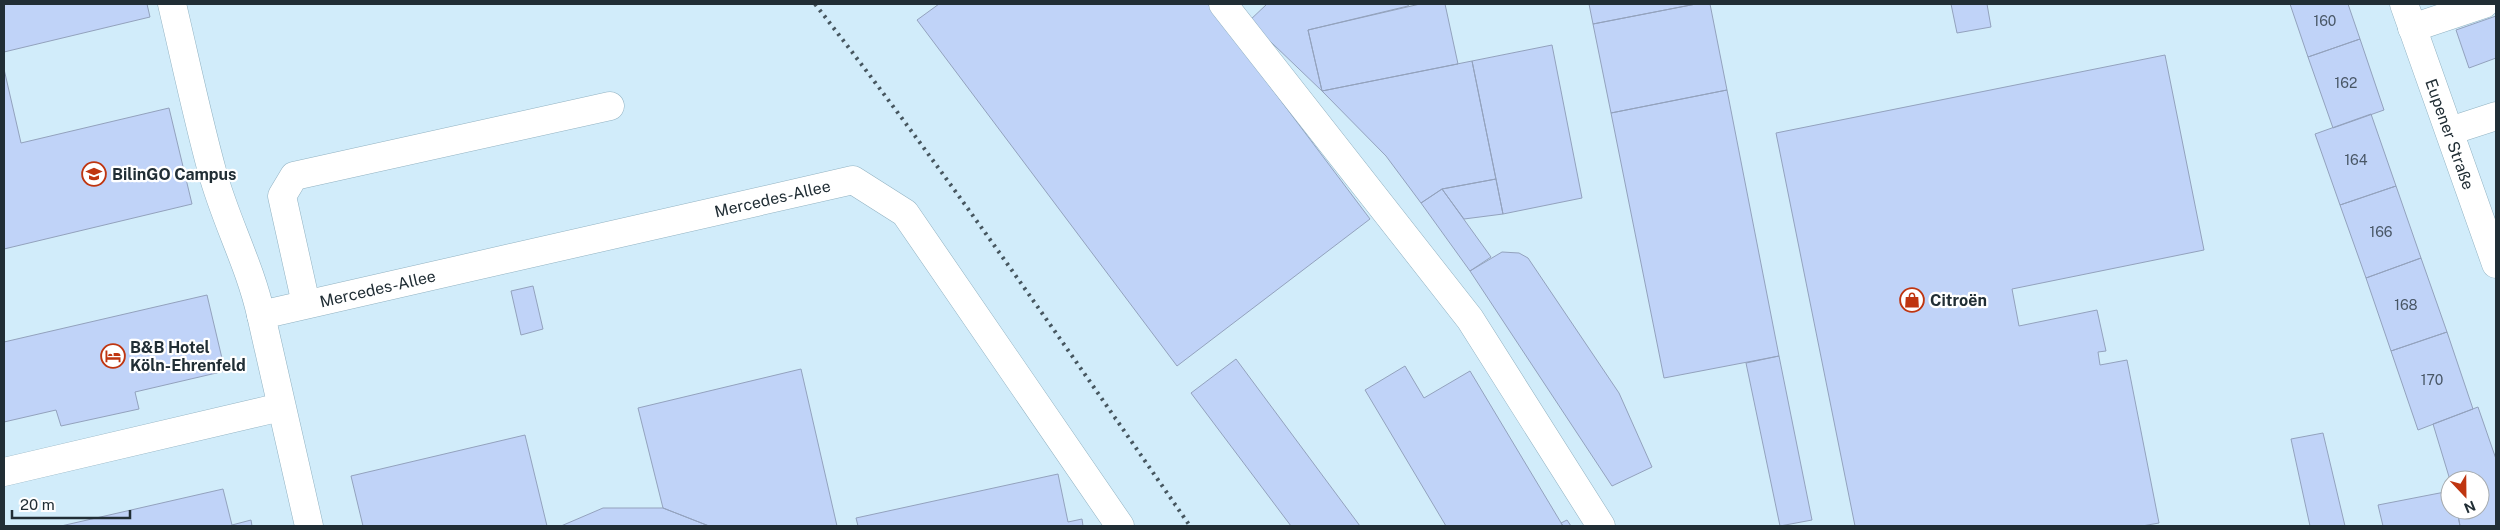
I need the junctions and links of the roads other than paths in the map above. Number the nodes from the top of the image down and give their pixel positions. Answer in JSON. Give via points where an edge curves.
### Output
{"nodes":[{"id":1,"x":172,"y":4,"type":"edge"},
{"id":2,"x":1223,"y":4,"type":"edge"},
{"id":3,"x":2484,"y":4,"type":"edge"},
{"id":4,"x":2408,"y":16,"type":"edge"},
{"id":5,"x":610,"y":106,"type":"dead end"},
{"id":6,"x":2496,"y":116,"type":"edge"},
{"id":7,"x":2450,"y":131,"type":"junction"},
{"id":8,"x":2496,"y":264,"type":"edge"},
{"id":9,"x":306,"y":304,"type":"junction"},
{"id":10,"x":261,"y":315,"type":"junction"},
{"id":11,"x":282,"y":407,"type":"junction"},
{"id":12,"x":4,"y":472,"type":"edge"},
{"id":13,"x":309,"y":526,"type":"edge"},
{"id":14,"x":1120,"y":526,"type":"edge"},
{"id":15,"x":1601,"y":526,"type":"edge"}],
"edges":[{"from":1,"to":10,"type":"street","via":[[212,172],[254,284]]},
{"from":2,"to":15,"type":"street","via":[[1470,319]]},
{"from":3,"to":4,"type":"street"},
{"from":4,"to":7,"type":"street","name":"Eupener Straße"},
{"from":5,"to":9,"type":"street","via":[[294,176],[282,196]]},
{"from":6,"to":7,"type":"street"},
{"from":7,"to":8,"type":"street","name":"Eupener Straße"},
{"from":9,"to":10,"type":"street","name":"Mercedes-Allee"},
{"from":9,"to":14,"type":"street","name":"Mercedes-Allee","via":[[853,180],[905,214]]},
{"from":10,"to":11,"type":"street"},
{"from":11,"to":12,"type":"street"},
{"from":11,"to":13,"type":"street"}]}
